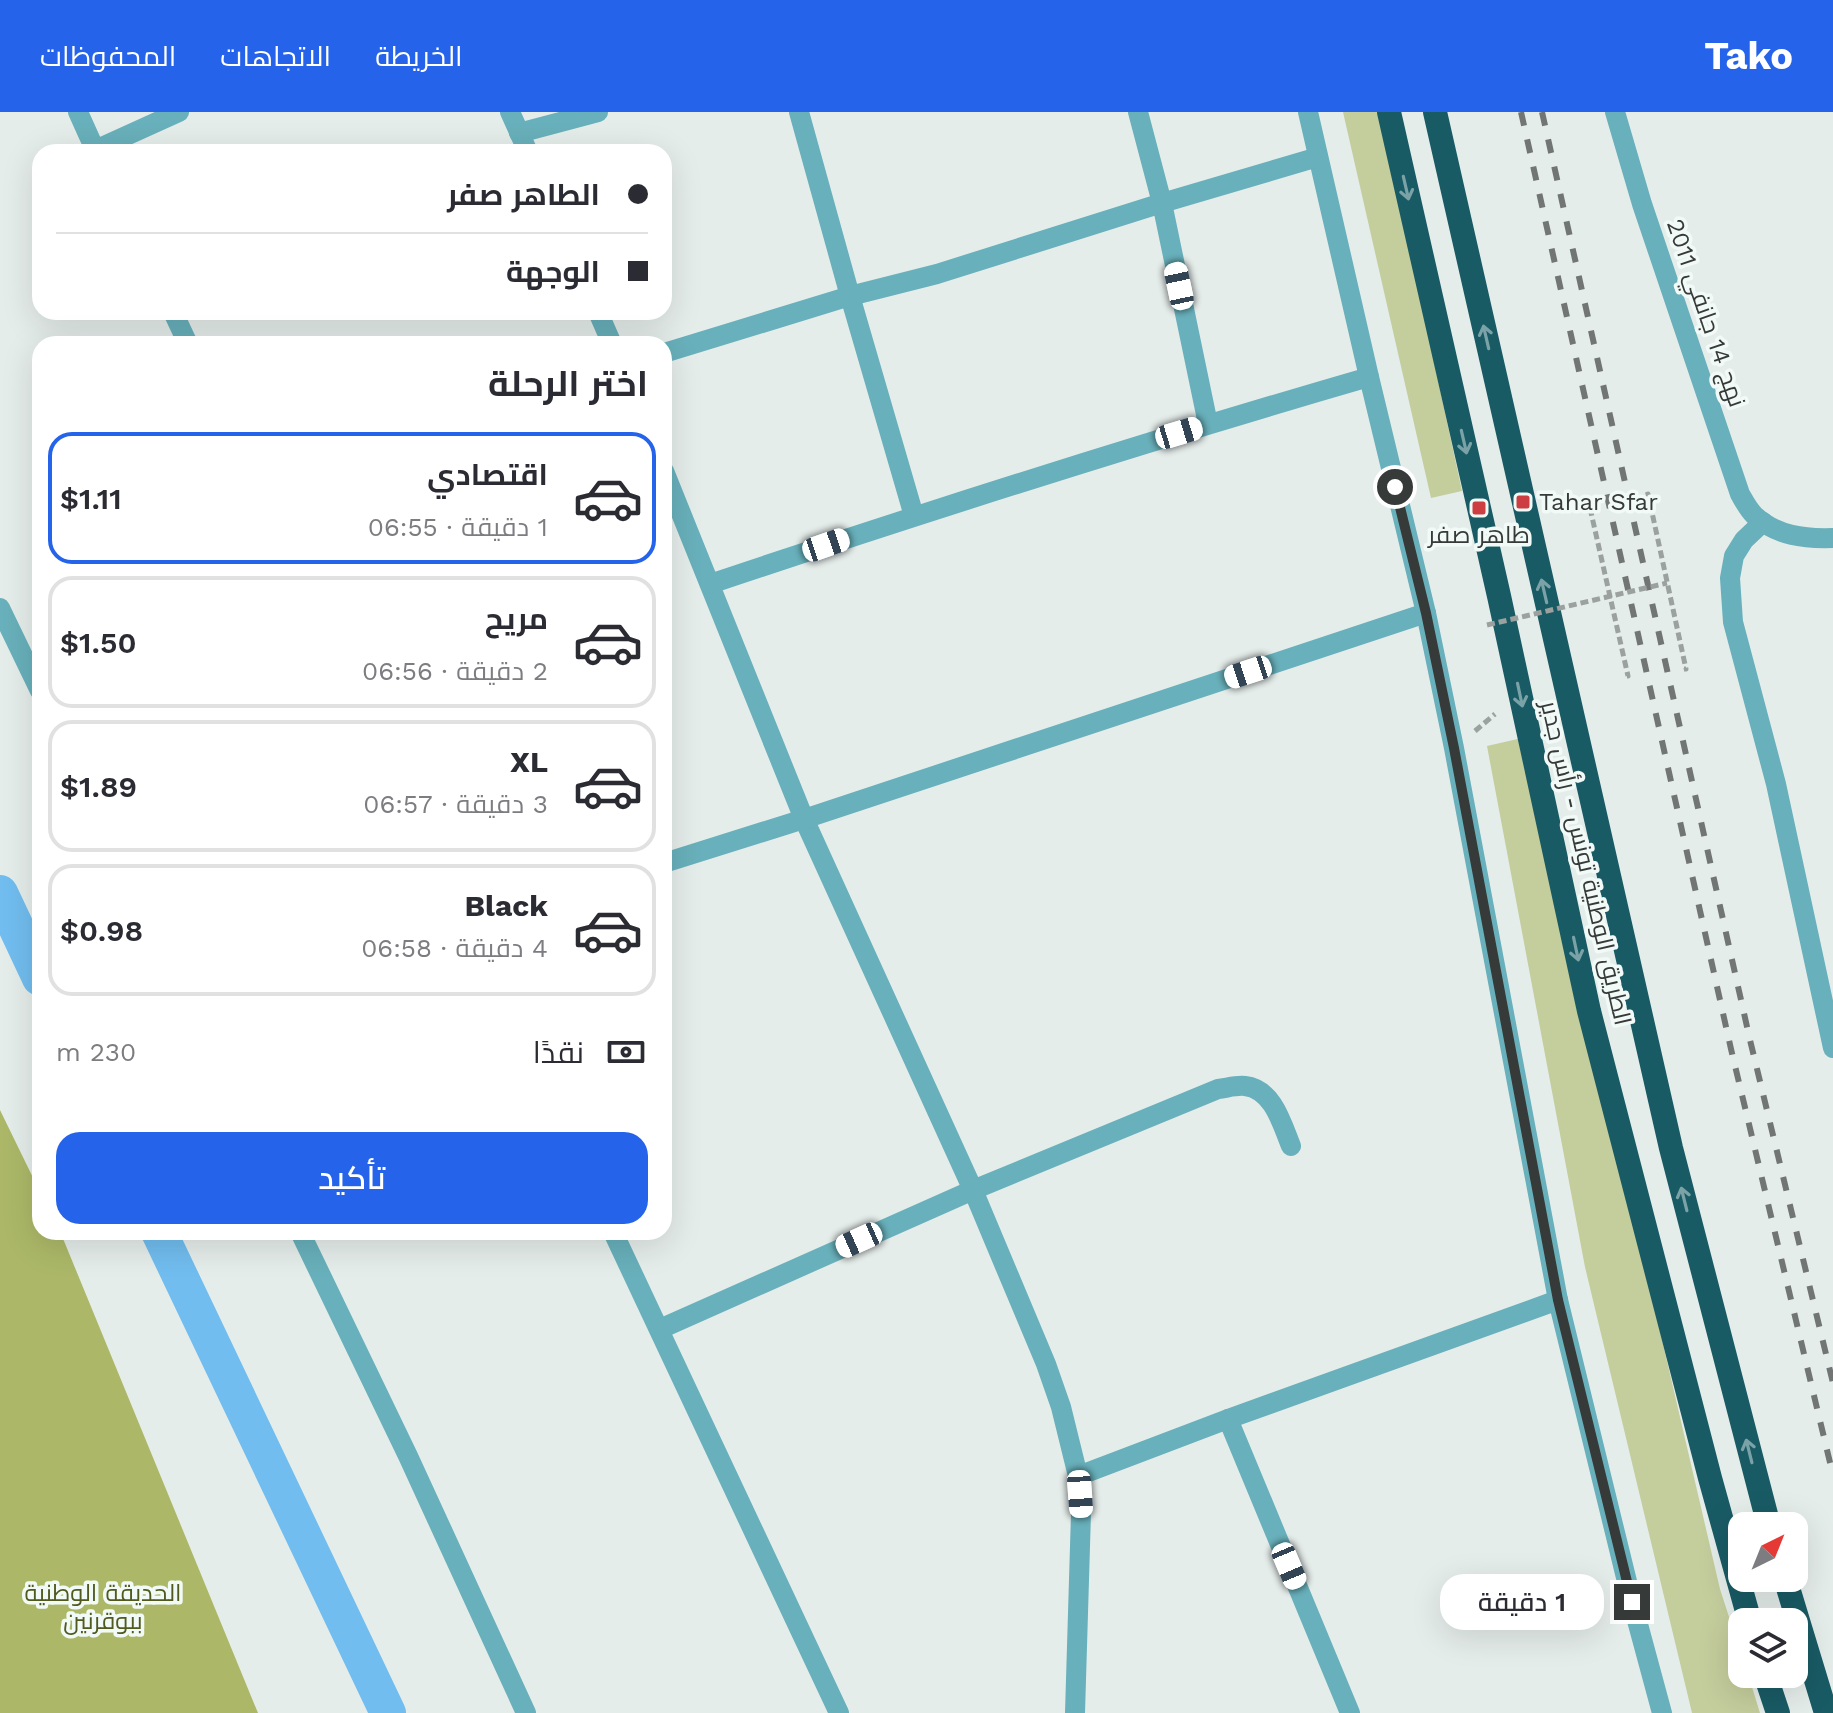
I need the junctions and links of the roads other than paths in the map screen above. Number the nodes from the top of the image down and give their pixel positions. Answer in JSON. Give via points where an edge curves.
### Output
{"nodes":[{"id":1,"x":78,"y":112,"type":"edge"},
{"id":2,"x":179,"y":112,"type":"edge"},
{"id":3,"x":510,"y":112,"type":"edge"},
{"id":4,"x":598,"y":112,"type":"edge"},
{"id":5,"x":799,"y":112,"type":"edge"},
{"id":6,"x":1138,"y":112,"type":"edge"},
{"id":7,"x":1308,"y":112,"type":"edge"},
{"id":8,"x":1389,"y":112,"type":"edge"},
{"id":9,"x":1435,"y":112,"type":"edge"},
{"id":10,"x":1615,"y":112,"type":"edge"},
{"id":11,"x":519,"y":133,"type":"junction"},
{"id":12,"x":93,"y":144,"type":"edge"},
{"id":13,"x":111,"y":144,"type":"edge"},
{"id":14,"x":524,"y":144,"type":"edge"},
{"id":15,"x":1318,"y":157,"type":"junction"},
{"id":16,"x":1162,"y":203,"type":"junction"},
{"id":17,"x":850,"y":296,"type":"junction"},
{"id":18,"x":672,"y":351,"type":"edge"},
{"id":19,"x":1369,"y":377,"type":"junction"},
{"id":20,"x":1208,"y":424,"type":"junction"},
{"id":21,"x":672,"y":491,"type":"edge"},
{"id":22,"x":914,"y":516,"type":"junction"},
{"id":23,"x":1763,"y":522,"type":"junction"},
{"id":24,"x":1833,"y":538,"type":"edge"},
{"id":25,"x":710,"y":584,"type":"junction"},
{"id":26,"x":0,"y":608,"type":"edge"},
{"id":27,"x":1426,"y":613,"type":"junction"},
{"id":28,"x":32,"y":674,"type":"edge"},
{"id":29,"x":804,"y":819,"type":"junction"},
{"id":30,"x":672,"y":860,"type":"edge"},
{"id":31,"x":1833,"y":1048,"type":"edge"},
{"id":32,"x":1291,"y":1146,"type":"dead end"},
{"id":33,"x":973,"y":1190,"type":"junction"},
{"id":34,"x":304,"y":1240,"type":"edge"},
{"id":35,"x":617,"y":1240,"type":"edge"},
{"id":36,"x":1558,"y":1300,"type":"junction"},
{"id":37,"x":660,"y":1329,"type":"junction"},
{"id":38,"x":1228,"y":1419,"type":"junction"},
{"id":39,"x":1078,"y":1476,"type":"junction"},
{"id":40,"x":1765,"y":1512,"type":"edge"},
{"id":41,"x":1789,"y":1592,"type":"edge"},
{"id":42,"x":1746,"y":1608,"type":"edge"},
{"id":43,"x":1770,"y":1688,"type":"edge"},
{"id":44,"x":526,"y":1713,"type":"edge"},
{"id":45,"x":839,"y":1713,"type":"edge"},
{"id":46,"x":1075,"y":1713,"type":"edge"},
{"id":47,"x":1350,"y":1713,"type":"edge"},
{"id":48,"x":1662,"y":1713,"type":"edge"},
{"id":49,"x":1778,"y":1713,"type":"edge"},
{"id":50,"x":1826,"y":1713,"type":"edge"}],
"edges":[{"from":1,"to":12,"type":"street"},
{"from":2,"to":13,"type":"street"},
{"from":3,"to":11,"type":"street"},
{"from":4,"to":11,"type":"street"},
{"from":5,"to":17,"type":"street"},
{"from":6,"to":16,"type":"street"},
{"from":7,"to":15,"type":"street"},
{"from":8,"to":42,"type":"highway","name":"الطريق الوطنية تونس - رأس جدير","one_way":true,"via":[[1589,1011]]},
{"from":40,"to":9,"type":"highway","name":"الطريق الوطنية تونس - رأس جدير","one_way":true,"via":[[1668,1133]]},
{"from":10,"to":23,"type":"street","name":"نهج 14 جانفي 2011","via":[[1740,494]]},
{"from":11,"to":14,"type":"street"},
{"from":15,"to":16,"type":"street"},
{"from":15,"to":19,"type":"street"},
{"from":16,"to":17,"type":"street"},
{"from":16,"to":20,"type":"street"},
{"from":17,"to":18,"type":"street"},
{"from":17,"to":22,"type":"street"},
{"from":19,"to":20,"type":"street"},
{"from":19,"to":27,"type":"street"},
{"from":20,"to":22,"type":"street"},
{"from":21,"to":25,"type":"street"},
{"from":22,"to":25,"type":"street"},
{"from":23,"to":24,"type":"street","via":[[1794,536]]},
{"from":23,"to":31,"type":"street","via":[[1734,556],[1733,622],[1776,784]]},
{"from":25,"to":29,"type":"street"},
{"from":26,"to":28,"type":"street"},
{"from":27,"to":29,"type":"street"},
{"from":27,"to":36,"type":"street"},
{"from":29,"to":30,"type":"street"},
{"from":29,"to":33,"type":"street"},
{"from":32,"to":33,"type":"street","via":[[1269,1100],[1259,1090],[1238,1086],[1218,1089]]},
{"from":33,"to":37,"type":"street"},
{"from":33,"to":39,"type":"street","via":[[1046,1364]]},
{"from":34,"to":44,"type":"street"},
{"from":35,"to":37,"type":"street"},
{"from":36,"to":38,"type":"street"},
{"from":36,"to":48,"type":"street"},
{"from":37,"to":45,"type":"street"},
{"from":38,"to":39,"type":"street"},
{"from":38,"to":47,"type":"street"},
{"from":39,"to":46,"type":"street"},
{"from":41,"to":50,"type":"highway"},
{"from":43,"to":49,"type":"highway"}]}
